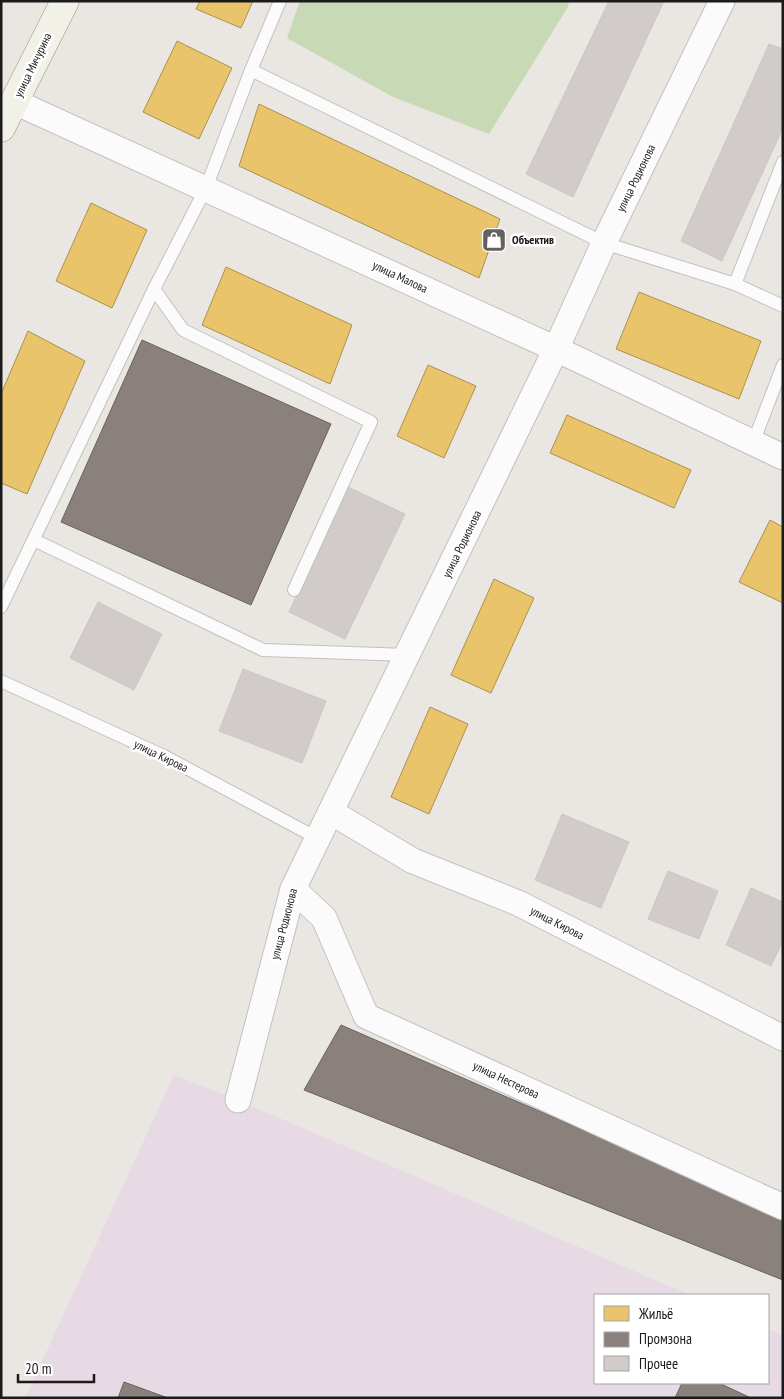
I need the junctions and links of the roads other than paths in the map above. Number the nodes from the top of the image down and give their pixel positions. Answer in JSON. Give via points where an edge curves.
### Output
{"nodes":[{"id":1,"x":65,"y":1,"type":"edge"},
{"id":2,"x":280,"y":1,"type":"edge"},
{"id":3,"x":722,"y":1,"type":"edge"},
{"id":4,"x":251,"y":70,"type":"junction"},
{"id":5,"x":14,"y":102,"type":"junction"},
{"id":6,"x":1,"y":128,"type":"edge"},
{"id":7,"x":783,"y":162,"type":"edge"},
{"id":8,"x":206,"y":188,"type":"junction"},
{"id":9,"x":604,"y":243,"type":"junction"},
{"id":10,"x":735,"y":284,"type":"junction"},
{"id":11,"x":154,"y":289,"type":"junction"},
{"id":12,"x":783,"y":306,"type":"edge"},
{"id":13,"x":556,"y":349,"type":"junction"},
{"id":14,"x":783,"y":365,"type":"edge"},
{"id":15,"x":753,"y":443,"type":"junction"},
{"id":16,"x":783,"y":457,"type":"edge"},
{"id":17,"x":34,"y":540,"type":"junction"},
{"id":18,"x":294,"y":590,"type":"dead end"},
{"id":19,"x":1,"y":606,"type":"edge"},
{"id":20,"x":408,"y":655,"type":"junction"},
{"id":21,"x":1,"y":681,"type":"edge"},
{"id":22,"x":331,"y":812,"type":"junction"},
{"id":23,"x":317,"y":838,"type":"junction"},
{"id":24,"x":293,"y":889,"type":"junction"},
{"id":25,"x":783,"y":1038,"type":"edge"},
{"id":26,"x":238,"y":1100,"type":"dead end"},
{"id":27,"x":783,"y":1207,"type":"edge"}],
"edges":[{"from":1,"to":5,"type":"main road","name":"улица Мичурина"},
{"from":2,"to":4,"type":"lane"},
{"from":3,"to":9,"type":"street","name":"улица Родионова"},
{"from":4,"to":8,"type":"lane"},
{"from":4,"to":9,"type":"lane"},
{"from":5,"to":6,"type":"main road","name":"улица Мичурина"},
{"from":5,"to":8,"type":"street","name":"улица Малова"},
{"from":7,"to":10,"type":"lane"},
{"from":8,"to":11,"type":"lane"},
{"from":8,"to":13,"type":"street","name":"улица Малова"},
{"from":9,"to":10,"type":"lane"},
{"from":9,"to":13,"type":"street","name":"улица Родионова"},
{"from":10,"to":12,"type":"lane"},
{"from":11,"to":17,"type":"lane"},
{"from":11,"to":18,"type":"lane","via":[[182,330],[370,422]]},
{"from":13,"to":15,"type":"street","name":"улица Малова"},
{"from":13,"to":20,"type":"street","name":"улица Родионова"},
{"from":14,"to":15,"type":"lane"},
{"from":15,"to":16,"type":"street","name":"улица Малова"},
{"from":17,"to":19,"type":"lane"},
{"from":17,"to":20,"type":"lane","via":[[262,650]]},
{"from":20,"to":22,"type":"street","name":"улица Родионова"},
{"from":21,"to":23,"type":"lane","name":"улица Кирова","via":[[164,756]]},
{"from":22,"to":23,"type":"street","name":"улица Родионова"},
{"from":22,"to":25,"type":"street","name":"улица Кирова","via":[[413,861],[518,903]]},
{"from":23,"to":24,"type":"street","name":"улица Родионова"},
{"from":24,"to":26,"type":"street","name":"улица Родионова"},
{"from":24,"to":27,"type":"street","name":"улица Нестерова","via":[[324,918],[366,1016]]}]}
